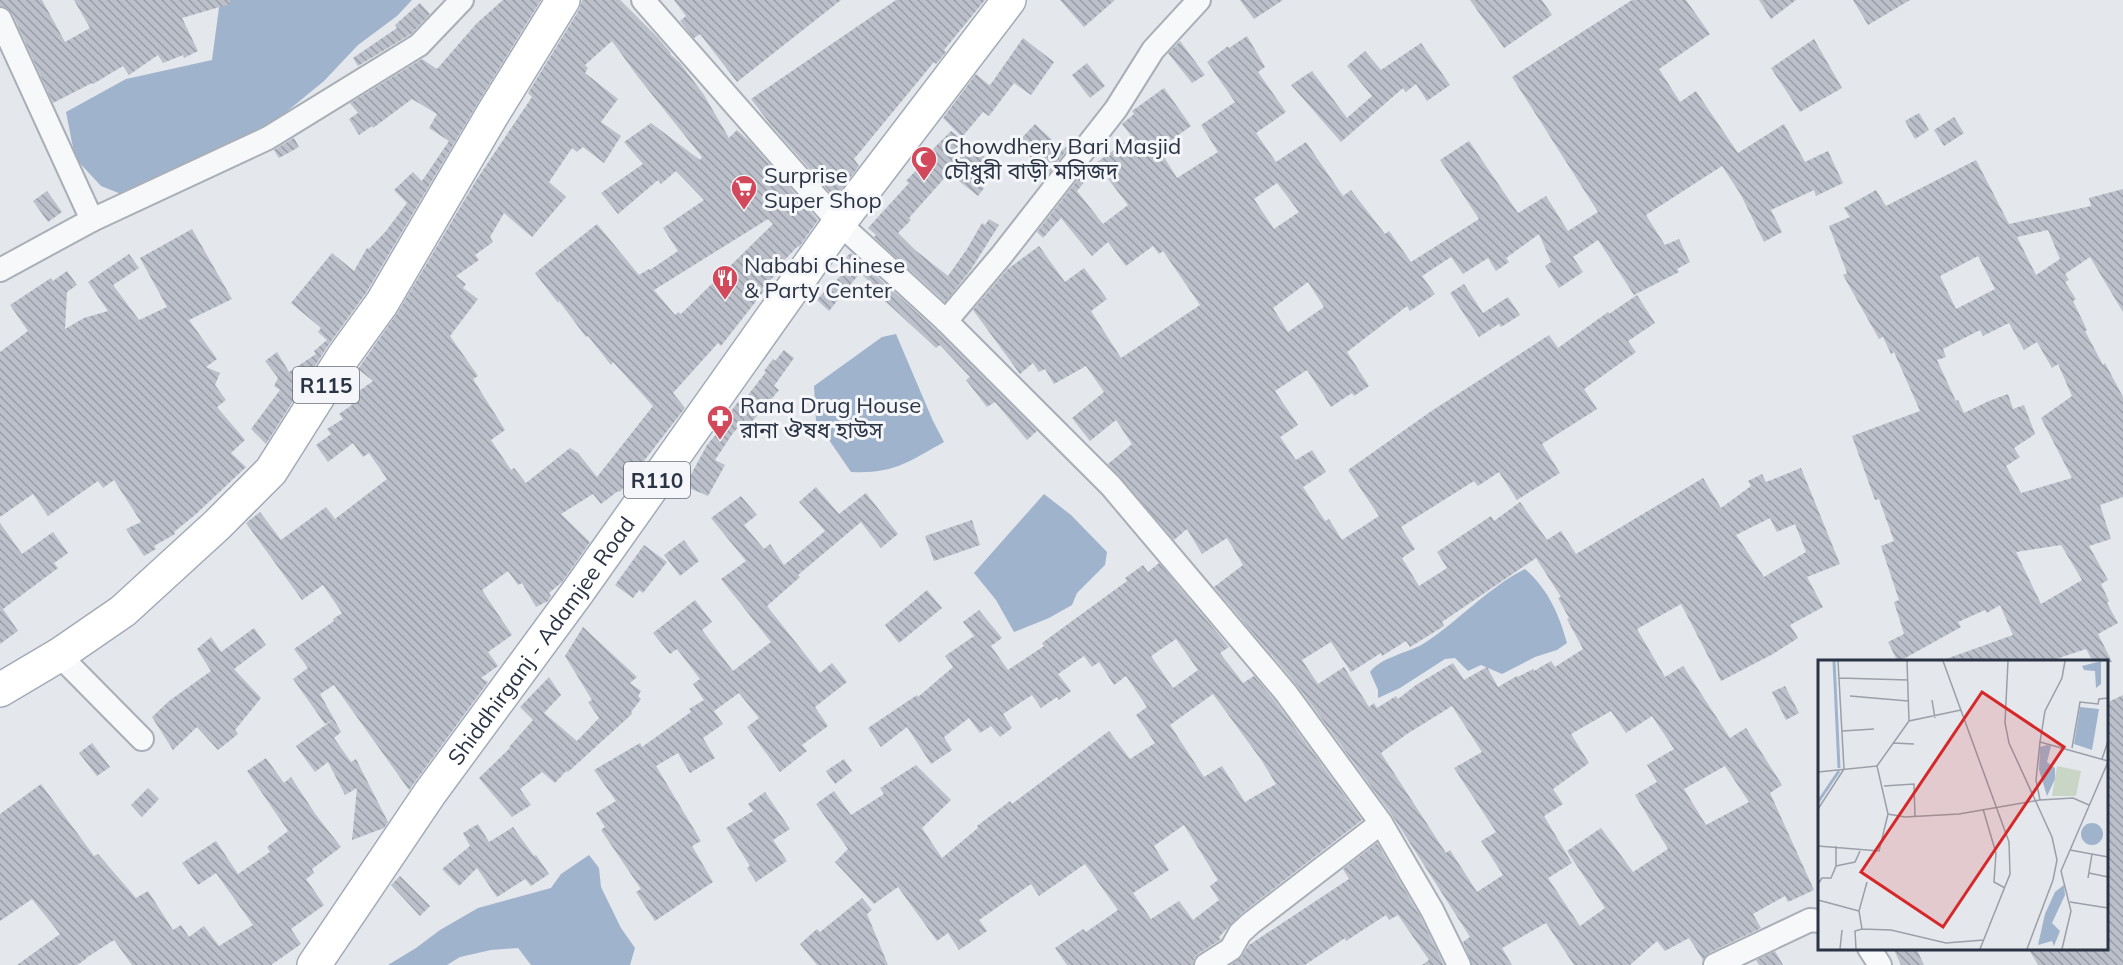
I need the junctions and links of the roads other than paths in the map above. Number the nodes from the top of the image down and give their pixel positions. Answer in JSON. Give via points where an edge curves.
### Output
{"nodes":[{"id":1,"x":462,"y":0,"type":"edge"},
{"id":2,"x":563,"y":0,"type":"edge"},
{"id":3,"x":644,"y":0,"type":"edge"},
{"id":4,"x":1009,"y":0,"type":"edge"},
{"id":5,"x":1199,"y":0,"type":"edge"},
{"id":6,"x":0,"y":19,"type":"edge"},
{"id":7,"x":92,"y":220,"type":"junction"},
{"id":8,"x":839,"y":223,"type":"junction"},
{"id":9,"x":0,"y":270,"type":"edge"},
{"id":10,"x":946,"y":321,"type":"junction"},
{"id":11,"x":59,"y":655,"type":"junction"},
{"id":12,"x":0,"y":690,"type":"edge"},
{"id":13,"x":142,"y":739,"type":"dead end"},
{"id":14,"x":1381,"y":823,"type":"junction"},
{"id":15,"x":1818,"y":921,"type":"edge"},
{"id":16,"x":1870,"y":950,"type":"edge"},
{"id":17,"x":314,"y":965,"type":"edge"},
{"id":18,"x":1206,"y":965,"type":"edge"},
{"id":19,"x":1459,"y":965,"type":"edge"},
{"id":20,"x":1715,"y":965,"type":"edge"},
{"id":21,"x":1880,"y":965,"type":"edge"}],
"edges":[{"from":1,"to":7,"type":"street","via":[[418,45],[268,138]]},
{"from":2,"to":11,"type":"main road","number":"R115","via":[[382,303],[271,471],[123,611]]},
{"from":3,"to":8,"type":"street"},
{"from":4,"to":8,"type":"main road","name":"Shiddhirganj - Adamjee Road","number":"R110"},
{"from":5,"to":10,"type":"street","via":[[1153,50],[1116,109]]},
{"from":6,"to":7,"type":"street"},
{"from":7,"to":9,"type":"street"},
{"from":8,"to":10,"type":"street"},
{"from":8,"to":17,"type":"main road","name":"Shiddhirganj - Adamjee Road","number":"R110","via":[[430,793]]},
{"from":10,"to":14,"type":"street","via":[[1111,486],[1286,693]]},
{"from":11,"to":12,"type":"main road","number":"R115"},
{"from":11,"to":13,"type":"street"},
{"from":14,"to":18,"type":"street","via":[[1251,923],[1231,949]]},
{"from":14,"to":19,"type":"street"},
{"from":15,"to":20,"type":"street","via":[[1810,920]]},
{"from":16,"to":21,"type":"street"}]}
